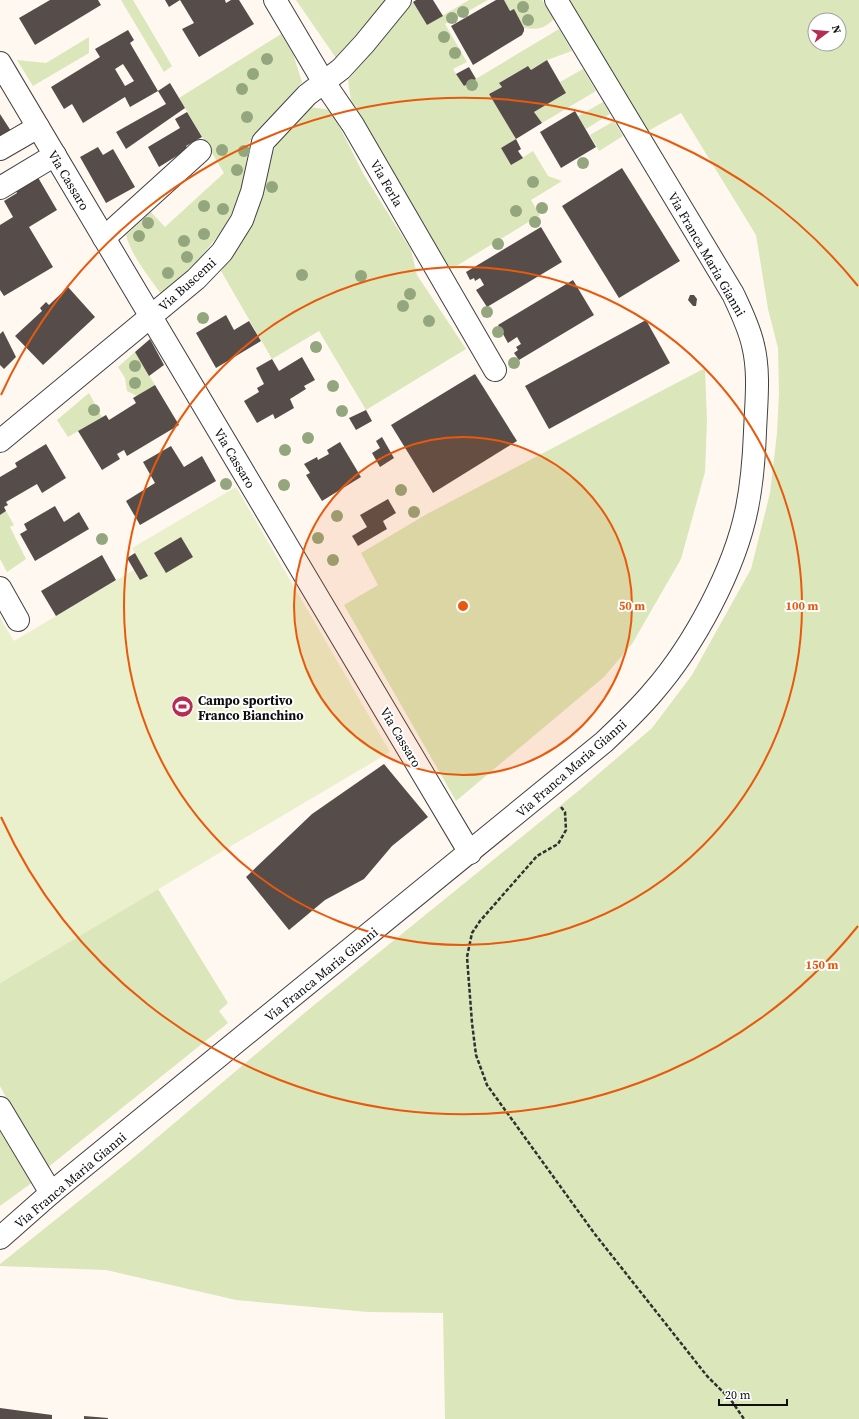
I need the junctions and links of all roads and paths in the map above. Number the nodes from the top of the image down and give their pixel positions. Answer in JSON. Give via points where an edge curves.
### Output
{"nodes":[{"id":1,"x":275,"y":0,"type":"edge"},
{"id":2,"x":400,"y":0,"type":"edge"},
{"id":3,"x":556,"y":0,"type":"edge"},
{"id":4,"x":0,"y":63,"type":"edge"},
{"id":5,"x":323,"y":82,"type":"junction"},
{"id":6,"x":38,"y":127,"type":"junction"},
{"id":7,"x":0,"y":149,"type":"edge"},
{"id":8,"x":200,"y":151,"type":"dead end"},
{"id":9,"x":55,"y":155,"type":"junction"},
{"id":10,"x":0,"y":188,"type":"edge"},
{"id":11,"x":104,"y":238,"type":"junction"},
{"id":12,"x":150,"y":316,"type":"junction"},
{"id":13,"x":495,"y":370,"type":"dead end"},
{"id":14,"x":0,"y":441,"type":"edge"},
{"id":15,"x":0,"y":588,"type":"edge"},
{"id":16,"x":18,"y":620,"type":"dead end"},
{"id":17,"x":548,"y":789,"type":"junction"},
{"id":18,"x":470,"y":853,"type":"junction"},
{"id":19,"x":0,"y":1108,"type":"edge"},
{"id":20,"x":51,"y":1194,"type":"junction"},
{"id":21,"x":0,"y":1238,"type":"edge"},
{"id":22,"x":744,"y":1419,"type":"edge"}],
"edges":[{"from":1,"to":5,"type":"street","name":"Via Ferla"},
{"from":2,"to":5,"type":"street","name":"Via Buscemi","via":[[341,69]]},
{"from":3,"to":17,"type":"street","name":"Via Franca Maria Gianni","via":[[733,294],[746,321],[754,345],[757,366],[753,468],[747,509],[724,580],[682,654],[654,691],[604,742]]},
{"from":4,"to":6,"type":"street","name":"Via Cassaro"},
{"from":5,"to":12,"type":"street","name":"Via Buscemi","via":[[307,95],[263,142],[252,192],[242,220],[222,252],[196,278]]},
{"from":5,"to":13,"type":"street","name":"Via Ferla","via":[[353,125]]},
{"from":6,"to":7,"type":"street"},
{"from":6,"to":9,"type":"street","name":"Via Cassaro"},
{"from":8,"to":11,"type":"street"},
{"from":9,"to":10,"type":"street"},
{"from":9,"to":11,"type":"street","name":"Via Cassaro"},
{"from":11,"to":12,"type":"street","name":"Via Cassaro"},
{"from":12,"to":14,"type":"street","name":"Via Buscemi"},
{"from":12,"to":18,"type":"street","name":"Via Cassaro"},
{"from":15,"to":16,"type":"street"},
{"from":17,"to":18,"type":"street","name":"Via Franca Maria Gianni"},
{"from":17,"to":22,"type":"path","via":[[565,812],[566,830],[558,844],[537,856],[472,933],[467,957],[476,1055],[488,1085],[594,1233]]},
{"from":18,"to":20,"type":"street","name":"Via Franca Maria Gianni"},
{"from":19,"to":20,"type":"street"},
{"from":20,"to":21,"type":"street","name":"Via Franca Maria Gianni"}]}
